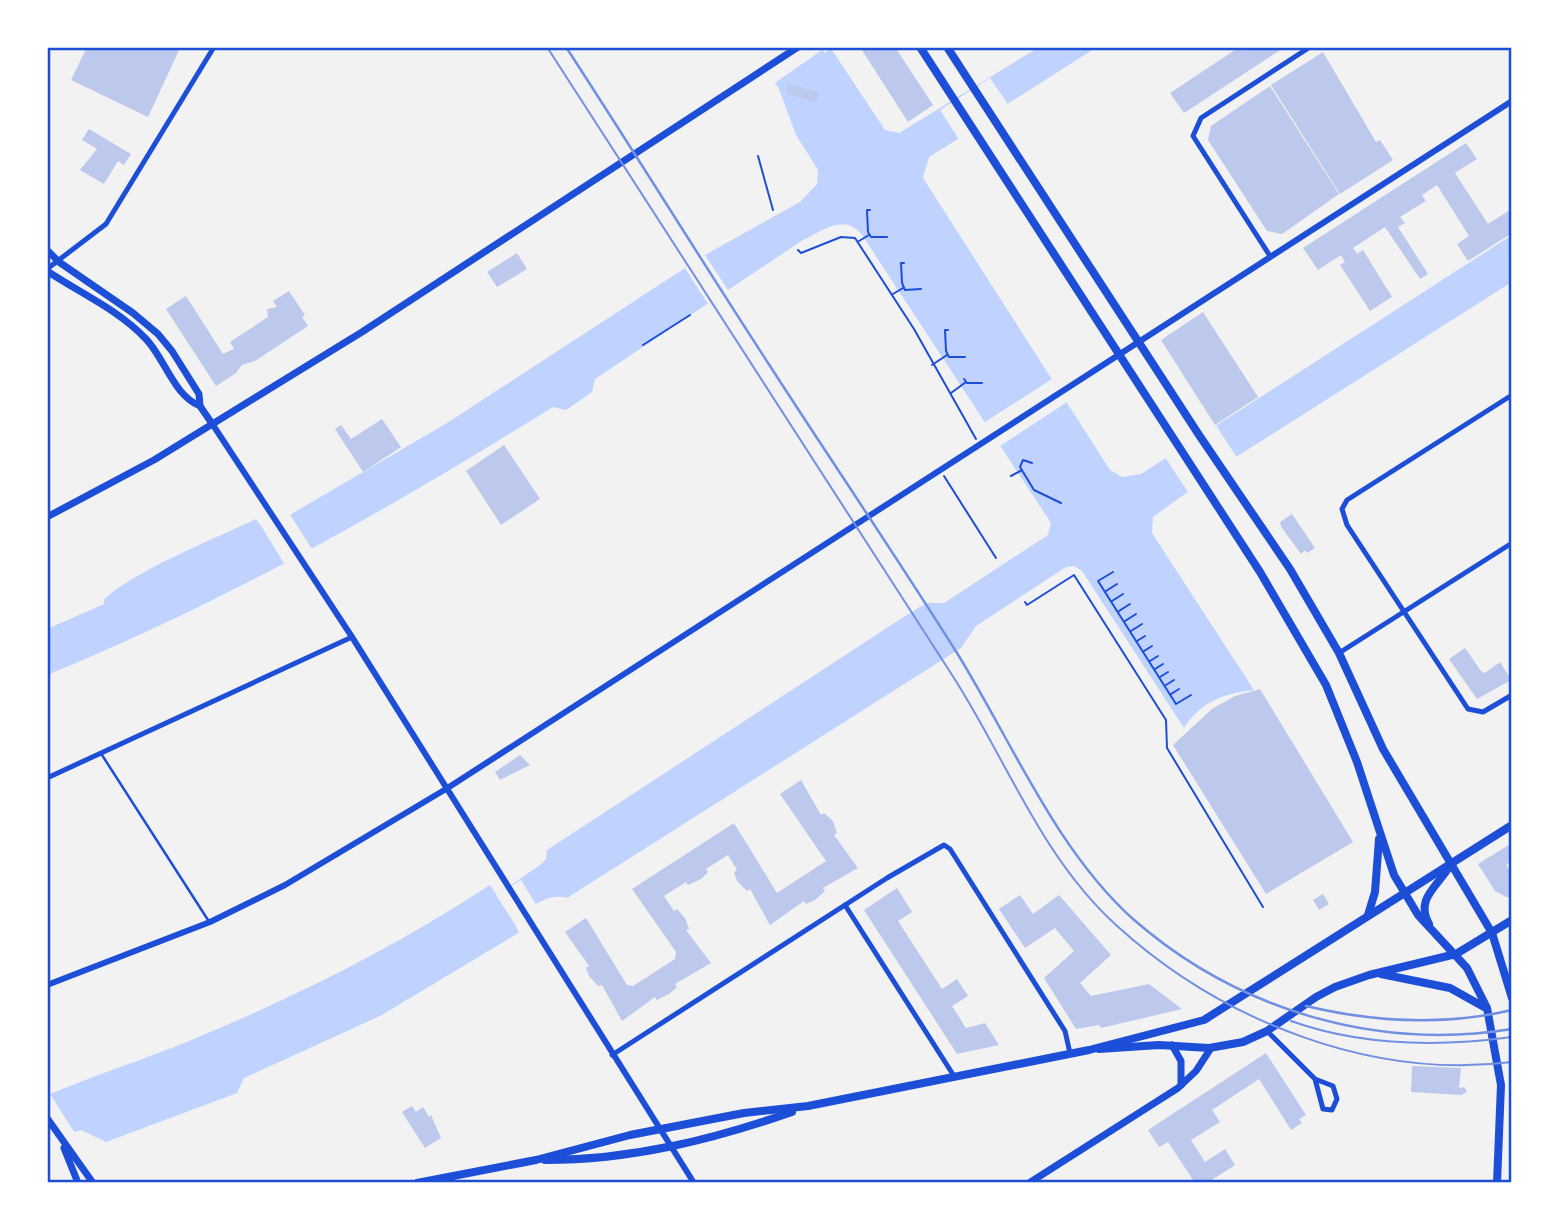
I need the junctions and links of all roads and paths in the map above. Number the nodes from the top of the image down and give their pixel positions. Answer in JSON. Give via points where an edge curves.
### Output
{"nodes":[{"id":1,"x":214,"y":47,"type":"edge"},
{"id":2,"x":798,"y":47,"type":"edge"},
{"id":3,"x":920,"y":47,"type":"edge"},
{"id":4,"x":947,"y":47,"type":"edge"},
{"id":5,"x":1310,"y":47,"type":"edge"},
{"id":6,"x":1512,"y":101,"type":"edge"},
{"id":7,"x":758,"y":156,"type":"dead end"},
{"id":8,"x":772,"y":210,"type":"dead end"},
{"id":9,"x":870,"y":210,"type":"dead end"},
{"id":10,"x":870,"y":235,"type":"junction"},
{"id":11,"x":887,"y":237,"type":"dead end"},
{"id":12,"x":858,"y":242,"type":"junction"},
{"id":13,"x":47,"y":250,"type":"edge"},
{"id":14,"x":799,"y":250,"type":"dead end"},
{"id":15,"x":1270,"y":256,"type":"junction"},
{"id":16,"x":59,"y":262,"type":"junction"},
{"id":17,"x":904,"y":263,"type":"dead end"},
{"id":18,"x":47,"y":270,"type":"edge"},
{"id":19,"x":904,"y":287,"type":"junction"},
{"id":20,"x":921,"y":289,"type":"dead end"},
{"id":21,"x":892,"y":295,"type":"junction"},
{"id":22,"x":690,"y":315,"type":"dead end"},
{"id":23,"x":948,"y":330,"type":"dead end"},
{"id":24,"x":1138,"y":341,"type":"junction"},
{"id":25,"x":643,"y":345,"type":"dead end"},
{"id":26,"x":1118,"y":353,"type":"junction"},
{"id":27,"x":948,"y":355,"type":"junction"},
{"id":28,"x":965,"y":357,"type":"dead end"},
{"id":29,"x":932,"y":365,"type":"junction"},
{"id":30,"x":982,"y":383,"type":"dead end"},
{"id":31,"x":950,"y":394,"type":"junction"},
{"id":32,"x":1512,"y":395,"type":"edge"},
{"id":33,"x":200,"y":406,"type":"junction"},
{"id":34,"x":213,"y":425,"type":"junction"},
{"id":35,"x":978,"y":443,"type":"junction"},
{"id":36,"x":1031,"y":463,"type":"dead end"},
{"id":37,"x":1022,"y":470,"type":"junction"},
{"id":38,"x":1011,"y":476,"type":"dead end"},
{"id":39,"x":948,"y":482,"type":"dead end"},
{"id":40,"x":1037,"y":483,"type":"dead end"},
{"id":41,"x":1033,"y":487,"type":"junction"},
{"id":42,"x":1061,"y":503,"type":"dead end"},
{"id":43,"x":47,"y":517,"type":"edge"},
{"id":44,"x":1512,"y":543,"type":"edge"},
{"id":45,"x":996,"y":558,"type":"dead end"},
{"id":46,"x":1113,"y":572,"type":"dead end"},
{"id":47,"x":1117,"y":584,"type":"dead end"},
{"id":48,"x":1105,"y":592,"type":"junction"},
{"id":49,"x":1123,"y":594,"type":"dead end"},
{"id":50,"x":1025,"y":602,"type":"dead end"},
{"id":51,"x":1111,"y":602,"type":"junction"},
{"id":52,"x":1130,"y":604,"type":"dead end"},
{"id":53,"x":1117,"y":612,"type":"junction"},
{"id":54,"x":1404,"y":612,"type":"junction"},
{"id":55,"x":1136,"y":614,"type":"dead end"},
{"id":56,"x":1124,"y":622,"type":"junction"},
{"id":57,"x":1142,"y":624,"type":"dead end"},
{"id":58,"x":1130,"y":632,"type":"junction"},
{"id":59,"x":1145,"y":636,"type":"dead end"},
{"id":60,"x":352,"y":637,"type":"junction"},
{"id":61,"x":1136,"y":642,"type":"junction"},
{"id":62,"x":1152,"y":646,"type":"dead end"},
{"id":63,"x":1143,"y":652,"type":"junction"},
{"id":64,"x":1339,"y":653,"type":"junction"},
{"id":65,"x":1158,"y":656,"type":"dead end"},
{"id":66,"x":1149,"y":662,"type":"junction"},
{"id":67,"x":1163,"y":664,"type":"dead end"},
{"id":68,"x":1154,"y":670,"type":"junction"},
{"id":69,"x":1168,"y":672,"type":"dead end"},
{"id":70,"x":1159,"y":678,"type":"junction"},
{"id":71,"x":1174,"y":680,"type":"dead end"},
{"id":72,"x":1165,"y":686,"type":"junction"},
{"id":73,"x":1179,"y":689,"type":"dead end"},
{"id":74,"x":1170,"y":695,"type":"junction"},
{"id":75,"x":1191,"y":695,"type":"dead end"},
{"id":76,"x":1512,"y":695,"type":"edge"},
{"id":77,"x":102,"y":755,"type":"junction"},
{"id":78,"x":47,"y":778,"type":"edge"},
{"id":79,"x":446,"y":789,"type":"junction"},
{"id":80,"x":1512,"y":825,"type":"edge"},
{"id":81,"x":1379,"y":836,"type":"junction"},
{"id":82,"x":1451,"y":864,"type":"junction"},
{"id":83,"x":1403,"y":893,"type":"junction"},
{"id":84,"x":845,"y":905,"type":"junction"},
{"id":85,"x":1263,"y":906,"type":"dead end"},
{"id":86,"x":1368,"y":915,"type":"junction"},
{"id":87,"x":1512,"y":920,"type":"edge"},
{"id":88,"x":210,"y":922,"type":"junction"},
{"id":89,"x":1432,"y":929,"type":"junction"},
{"id":90,"x":1492,"y":933,"type":"junction"},
{"id":91,"x":1456,"y":954,"type":"junction"},
{"id":92,"x":1379,"y":973,"type":"junction"},
{"id":93,"x":47,"y":985,"type":"edge"},
{"id":94,"x":1512,"y":998,"type":"edge"},
{"id":95,"x":1487,"y":1008,"type":"junction"},
{"id":96,"x":1267,"y":1031,"type":"junction"},
{"id":97,"x":1172,"y":1045,"type":"junction"},
{"id":98,"x":1211,"y":1048,"type":"junction"},
{"id":99,"x":1089,"y":1049,"type":"junction"},
{"id":100,"x":1070,"y":1053,"type":"junction"},
{"id":101,"x":612,"y":1055,"type":"junction"},
{"id":102,"x":954,"y":1076,"type":"junction"},
{"id":103,"x":1315,"y":1079,"type":"junction"},
{"id":104,"x":1181,"y":1086,"type":"junction"},
{"id":105,"x":808,"y":1106,"type":"junction"},
{"id":106,"x":47,"y":1118,"type":"edge"},
{"id":107,"x":660,"y":1130,"type":"junction"},
{"id":108,"x":60,"y":1138,"type":"junction"},
{"id":109,"x":671,"y":1147,"type":"junction"},
{"id":110,"x":536,"y":1160,"type":"junction"},
{"id":111,"x":78,"y":1183,"type":"edge"},
{"id":112,"x":93,"y":1183,"type":"edge"},
{"id":113,"x":417,"y":1183,"type":"edge"},
{"id":114,"x":694,"y":1183,"type":"edge"},
{"id":115,"x":1029,"y":1183,"type":"edge"},
{"id":116,"x":1497,"y":1183,"type":"edge"}],
"edges":[{"from":1,"to":16,"type":"street","via":[[112,216]]},
{"from":2,"to":34,"type":"main road"},
{"from":3,"to":26,"type":"main road"},
{"from":4,"to":24,"type":"main road"},
{"from":5,"to":15,"type":"street","via":[[1201,118],[1193,136]]},
{"from":6,"to":15,"type":"street"},
{"from":7,"to":8,"type":"path"},
{"from":9,"to":10,"type":"path"},
{"from":10,"to":11,"type":"path"},
{"from":10,"to":12,"type":"path"},
{"from":12,"to":14,"type":"path","via":[[848,236]]},
{"from":12,"to":21,"type":"path"},
{"from":13,"to":16,"type":"main road"},
{"from":15,"to":24,"type":"street"},
{"from":16,"to":18,"type":"street"},
{"from":16,"to":33,"type":"main road","via":[[158,334],[198,394]]},
{"from":17,"to":19,"type":"path"},
{"from":18,"to":33,"type":"main road","via":[[135,328],[158,353],[188,401]]},
{"from":19,"to":20,"type":"path"},
{"from":19,"to":21,"type":"path"},
{"from":21,"to":29,"type":"path"},
{"from":22,"to":25,"type":"path"},
{"from":23,"to":27,"type":"path"},
{"from":24,"to":26,"type":"street"},
{"from":24,"to":64,"type":"main road","via":[[1290,569]]},
{"from":26,"to":35,"type":"street"},
{"from":26,"to":81,"type":"main road","via":[[1260,572],[1326,685],[1357,762]]},
{"from":27,"to":28,"type":"path"},
{"from":27,"to":29,"type":"path"},
{"from":29,"to":31,"type":"path"},
{"from":30,"to":31,"type":"path","via":[[965,381]]},
{"from":31,"to":35,"type":"path"},
{"from":32,"to":54,"type":"street","via":[[1347,500],[1342,517]]},
{"from":33,"to":34,"type":"main road"},
{"from":34,"to":43,"type":"main road"},
{"from":34,"to":60,"type":"street"},
{"from":35,"to":79,"type":"street"},
{"from":36,"to":37,"type":"path","via":[[1023,460]]},
{"from":37,"to":38,"type":"path"},
{"from":37,"to":41,"type":"path"},
{"from":39,"to":45,"type":"path"},
{"from":40,"to":41,"type":"path"},
{"from":41,"to":42,"type":"path"},
{"from":44,"to":54,"type":"street"},
{"from":46,"to":48,"type":"path","via":[[1098,581]]},
{"from":47,"to":48,"type":"path"},
{"from":48,"to":51,"type":"path"},
{"from":49,"to":51,"type":"path"},
{"from":50,"to":85,"type":"path","via":[[1027,605],[1074,575],[1166,720],[1167,748]]},
{"from":51,"to":53,"type":"path"},
{"from":52,"to":53,"type":"path"},
{"from":53,"to":56,"type":"path"},
{"from":54,"to":64,"type":"street"},
{"from":54,"to":76,"type":"street","via":[[1468,709],[1483,712]]},
{"from":55,"to":56,"type":"path"},
{"from":56,"to":58,"type":"path"},
{"from":57,"to":58,"type":"path"},
{"from":58,"to":61,"type":"path"},
{"from":59,"to":61,"type":"path"},
{"from":60,"to":77,"type":"street"},
{"from":60,"to":79,"type":"street"},
{"from":61,"to":63,"type":"path"},
{"from":62,"to":63,"type":"path"},
{"from":63,"to":66,"type":"path"},
{"from":64,"to":82,"type":"main road","via":[[1383,749]]},
{"from":65,"to":66,"type":"path"},
{"from":66,"to":68,"type":"path"},
{"from":67,"to":68,"type":"path"},
{"from":68,"to":70,"type":"path"},
{"from":69,"to":70,"type":"path"},
{"from":70,"to":72,"type":"path"},
{"from":71,"to":72,"type":"path"},
{"from":72,"to":74,"type":"path"},
{"from":73,"to":74,"type":"path"},
{"from":74,"to":75,"type":"path","via":[[1176,704]]},
{"from":77,"to":78,"type":"street"},
{"from":77,"to":88,"type":"lane"},
{"from":79,"to":88,"type":"street","via":[[285,885]]},
{"from":79,"to":101,"type":"street"},
{"from":80,"to":82,"type":"main road"},
{"from":81,"to":83,"type":"main road"},
{"from":81,"to":86,"type":"main road","via":[[1375,892]]},
{"from":82,"to":83,"type":"main road"},
{"from":82,"to":89,"type":"main road","via":[[1425,898],[1424,912]]},
{"from":82,"to":90,"type":"main road"},
{"from":83,"to":86,"type":"main road"},
{"from":83,"to":89,"type":"main road"},
{"from":84,"to":100,"type":"street","via":[[944,845],[1065,1031]]},
{"from":84,"to":101,"type":"street"},
{"from":84,"to":102,"type":"street"},
{"from":86,"to":99,"type":"main road","via":[[1217,1013],[1193,1024]]},
{"from":87,"to":90,"type":"main road"},
{"from":88,"to":93,"type":"street"},
{"from":89,"to":91,"type":"main road"},
{"from":90,"to":91,"type":"main road"},
{"from":90,"to":94,"type":"main road"},
{"from":91,"to":92,"type":"main road"},
{"from":91,"to":95,"type":"main road"},
{"from":92,"to":95,"type":"main road","via":[[1450,988]]},
{"from":92,"to":96,"type":"main road","via":[[1316,997]]},
{"from":95,"to":116,"type":"main road","via":[[1500,1085]]},
{"from":96,"to":98,"type":"main road","via":[[1243,1042]]},
{"from":96,"to":103,"type":"street"},
{"from":97,"to":98,"type":"main road"},
{"from":97,"to":99,"type":"main road"},
{"from":97,"to":104,"type":"main road","via":[[1181,1060]]},
{"from":98,"to":104,"type":"main road"},
{"from":99,"to":100,"type":"main road"},
{"from":100,"to":102,"type":"main road"},
{"from":101,"to":107,"type":"street"},
{"from":102,"to":105,"type":"main road"},
{"from":103,"to":103,"type":"street","via":[[1333,1086],[1337,1099],[1332,1110],[1323,1108]]},
{"from":104,"to":115,"type":"main road"},
{"from":105,"to":107,"type":"main road"},
{"from":105,"to":109,"type":"main road","via":[[727,1134]]},
{"from":106,"to":108,"type":"main road"},
{"from":107,"to":109,"type":"street"},
{"from":107,"to":110,"type":"main road"},
{"from":108,"to":111,"type":"main road"},
{"from":108,"to":112,"type":"main road"},
{"from":109,"to":110,"type":"main road","via":[[591,1160]]},
{"from":109,"to":114,"type":"street"},
{"from":110,"to":113,"type":"main road"}]}
